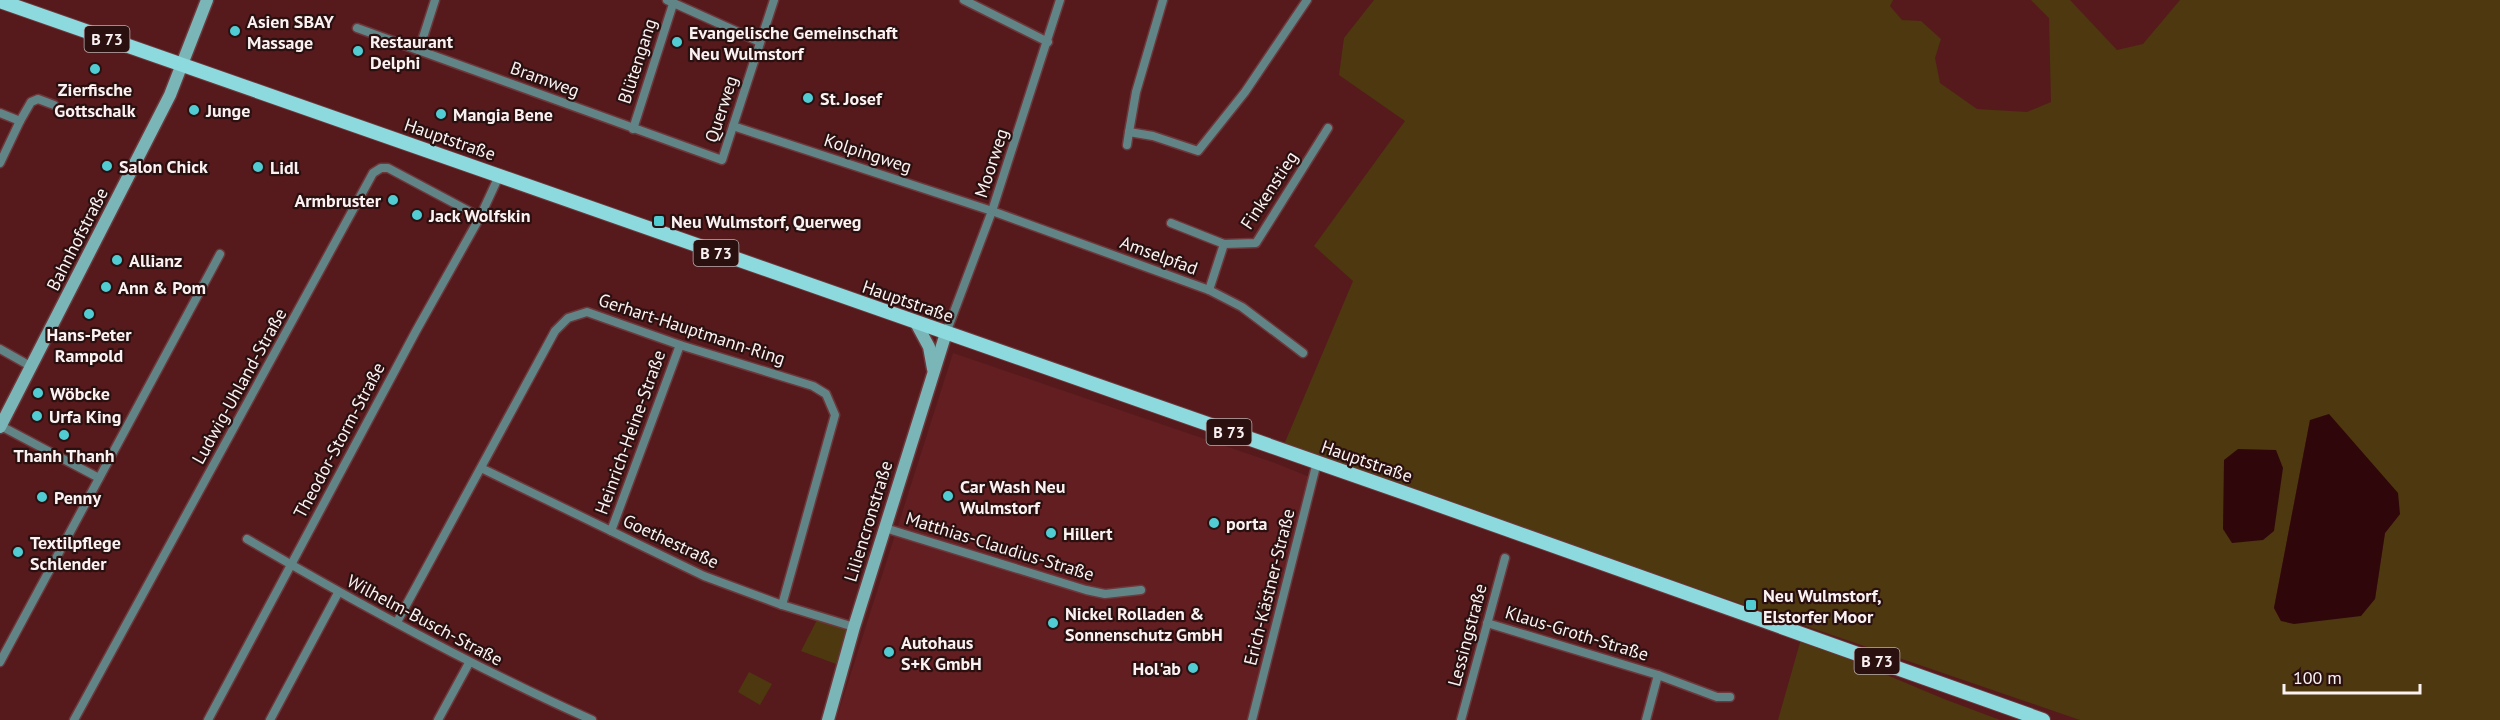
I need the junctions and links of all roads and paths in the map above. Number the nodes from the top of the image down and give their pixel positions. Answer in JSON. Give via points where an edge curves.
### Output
{"nodes":[{"id":1,"x":207,"y":0,"type":"edge"},
{"id":2,"x":435,"y":0,"type":"edge"},
{"id":3,"x":774,"y":0,"type":"edge"},
{"id":4,"x":964,"y":0,"type":"edge"},
{"id":5,"x":1060,"y":0,"type":"edge"},
{"id":6,"x":1163,"y":0,"type":"edge"},
{"id":7,"x":1307,"y":0,"type":"edge"},
{"id":8,"x":0,"y":1,"type":"edge"},
{"id":9,"x":670,"y":2,"type":"edge"},
{"id":10,"x":357,"y":28,"type":"dead end"},
{"id":11,"x":760,"y":42,"type":"junction"},
{"id":12,"x":1048,"y":42,"type":"junction"},
{"id":13,"x":419,"y":50,"type":"junction"},
{"id":14,"x":184,"y":65,"type":"junction"},
{"id":15,"x":54,"y":105,"type":"dead end"},
{"id":16,"x":0,"y":112,"type":"edge"},
{"id":17,"x":20,"y":121,"type":"junction"},
{"id":18,"x":733,"y":126,"type":"junction"},
{"id":19,"x":1328,"y":128,"type":"dead end"},
{"id":20,"x":633,"y":129,"type":"junction"},
{"id":21,"x":1130,"y":132,"type":"junction"},
{"id":22,"x":1127,"y":145,"type":"dead end"},
{"id":23,"x":722,"y":160,"type":"joint"},
{"id":24,"x":0,"y":163,"type":"edge"},
{"id":25,"x":499,"y":176,"type":"junction"},
{"id":26,"x":992,"y":211,"type":"junction"},
{"id":27,"x":480,"y":217,"type":"junction"},
{"id":28,"x":1171,"y":223,"type":"dead end"},
{"id":29,"x":1224,"y":244,"type":"junction"},
{"id":30,"x":220,"y":254,"type":"dead end"},
{"id":31,"x":1209,"y":290,"type":"junction"},
{"id":32,"x":916,"y":323,"type":"junction"},
{"id":33,"x":946,"y":333,"type":"junction"},
{"id":34,"x":680,"y":345,"type":"junction"},
{"id":35,"x":0,"y":349,"type":"edge"},
{"id":36,"x":1303,"y":353,"type":"dead end"},
{"id":37,"x":32,"y":367,"type":"junction"},
{"id":38,"x":933,"y":370,"type":"junction"},
{"id":39,"x":0,"y":427,"type":"edge"},
{"id":40,"x":1317,"y":462,"type":"junction"},
{"id":41,"x":481,"y":468,"type":"junction"},
{"id":42,"x":99,"y":478,"type":"junction"},
{"id":43,"x":885,"y":528,"type":"junction"},
{"id":44,"x":611,"y":531,"type":"junction"},
{"id":45,"x":247,"y":539,"type":"dead end"},
{"id":46,"x":1505,"y":558,"type":"dead end"},
{"id":47,"x":291,"y":565,"type":"junction"},
{"id":48,"x":1141,"y":590,"type":"dead end"},
{"id":49,"x":338,"y":593,"type":"junction"},
{"id":50,"x":782,"y":605,"type":"junction"},
{"id":51,"x":397,"y":622,"type":"junction"},
{"id":52,"x":1487,"y":623,"type":"junction"},
{"id":53,"x":854,"y":627,"type":"junction"},
{"id":54,"x":0,"y":662,"type":"edge"},
{"id":55,"x":469,"y":663,"type":"junction"},
{"id":56,"x":1658,"y":675,"type":"junction"},
{"id":57,"x":1730,"y":697,"type":"dead end"},
{"id":58,"x":74,"y":720,"type":"edge"},
{"id":59,"x":208,"y":720,"type":"edge"},
{"id":60,"x":270,"y":720,"type":"edge"},
{"id":61,"x":438,"y":720,"type":"edge"},
{"id":62,"x":592,"y":720,"type":"edge"},
{"id":63,"x":828,"y":720,"type":"edge"},
{"id":64,"x":1252,"y":720,"type":"edge"},
{"id":65,"x":1461,"y":720,"type":"edge"},
{"id":66,"x":1646,"y":720,"type":"edge"},
{"id":67,"x":2043,"y":720,"type":"edge"}],
"edges":[{"from":1,"to":14,"type":"street","name":"Bahnhofstraße"},
{"from":2,"to":13,"type":"street"},
{"from":3,"to":11,"type":"street","name":"Querweg"},
{"from":4,"to":12,"type":"street"},
{"from":5,"to":12,"type":"street","name":"Moorweg"},
{"from":6,"to":21,"type":"street","via":[[1136,92]]},
{"from":7,"to":21,"type":"street","via":[[1245,92],[1198,151]]},
{"from":8,"to":14,"type":"main road","name":"Hauptstraße","number":"B 73"},
{"from":9,"to":11,"type":"street"},
{"from":9,"to":20,"type":"street","name":"Blütengang"},
{"from":10,"to":13,"type":"street","name":"Bramweg"},
{"from":11,"to":18,"type":"street","name":"Querweg"},
{"from":12,"to":26,"type":"street","name":"Moorweg"},
{"from":13,"to":20,"type":"street","name":"Bramweg"},
{"from":14,"to":25,"type":"main road","name":"Hauptstraße","number":"B 73"},
{"from":14,"to":37,"type":"street","name":"Bahnhofstraße"},
{"from":15,"to":17,"type":"street","via":[[38,99],[31,102]]},
{"from":16,"to":17,"type":"street"},
{"from":17,"to":24,"type":"street"},
{"from":18,"to":23,"type":"street","name":"Querweg"},
{"from":18,"to":26,"type":"street","name":"Kolpingweg"},
{"from":19,"to":29,"type":"street","name":"Finkenstieg","via":[[1256,243]]},
{"from":20,"to":23,"type":"street","name":"Bramweg"},
{"from":21,"to":22,"type":"street"},
{"from":25,"to":27,"type":"street","name":"Theodor-Storm-Straße"},
{"from":25,"to":32,"type":"main road","name":"Hauptstraße","number":"B 73"},
{"from":26,"to":31,"type":"street","name":"Amselpfad"},
{"from":26,"to":33,"type":"street","name":"Moorweg"},
{"from":27,"to":47,"type":"street","name":"Theodor-Storm-Straße"},
{"from":27,"to":58,"type":"street","name":"Ludwig-Uhland-Straße","via":[[387,168],[373,173]]},
{"from":28,"to":29,"type":"street","name":"Finkenstieg"},
{"from":29,"to":31,"type":"street","name":"Finkenstieg"},
{"from":30,"to":42,"type":"street"},
{"from":31,"to":36,"type":"street","name":"Amselpfad","via":[[1242,307]]},
{"from":32,"to":33,"type":"main road","name":"Hauptstraße","number":"B 73"},
{"from":32,"to":38,"type":"street","via":[[928,347]]},
{"from":33,"to":38,"type":"street","name":"Liliencronstraße"},
{"from":33,"to":40,"type":"main road","name":"Hauptstraße","number":"B 73"},
{"from":34,"to":41,"type":"street","name":"Gerhart-Hauptmann-Ring","via":[[587,312],[568,318],[555,332]]},
{"from":34,"to":44,"type":"street","name":"Heinrich-Heine-Straße"},
{"from":34,"to":50,"type":"street","name":"Gerhart-Hauptmann-Ring","via":[[813,386],[826,394],[835,415]]},
{"from":35,"to":37,"type":"street"},
{"from":37,"to":39,"type":"street","name":"Bahnhofstraße"},
{"from":38,"to":43,"type":"street","name":"Liliencronstraße"},
{"from":39,"to":42,"type":"street"},
{"from":40,"to":64,"type":"street","name":"Erich-Kästner-Straße"},
{"from":40,"to":67,"type":"main road","name":"Hauptstraße","number":"B 73"},
{"from":41,"to":44,"type":"street","name":"Goethestraße"},
{"from":41,"to":51,"type":"street","name":"Gerhart-Hauptmann-Ring"},
{"from":42,"to":54,"type":"street"},
{"from":43,"to":48,"type":"street","name":"Matthias-Claudius-Straße","via":[[1086,590],[1105,594]]},
{"from":43,"to":53,"type":"street","name":"Liliencronstraße"},
{"from":44,"to":50,"type":"street","name":"Goethestraße","via":[[704,576]]},
{"from":45,"to":47,"type":"street","name":"Wilhelm-Busch-Straße"},
{"from":46,"to":52,"type":"street","name":"Lessingstraße"},
{"from":47,"to":49,"type":"street","name":"Wilhelm-Busch-Straße"},
{"from":47,"to":59,"type":"street","name":"Theodor-Storm-Straße"},
{"from":49,"to":51,"type":"street","name":"Wilhelm-Busch-Straße"},
{"from":49,"to":60,"type":"street"},
{"from":50,"to":53,"type":"street","name":"Goethestraße"},
{"from":51,"to":55,"type":"street","name":"Wilhelm-Busch-Straße"},
{"from":52,"to":56,"type":"street","name":"Klaus-Groth-Straße"},
{"from":52,"to":65,"type":"street","name":"Lessingstraße"},
{"from":53,"to":63,"type":"street","name":"Liliencronstraße"},
{"from":55,"to":61,"type":"street"},
{"from":55,"to":62,"type":"street","name":"Wilhelm-Busch-Straße"},
{"from":56,"to":57,"type":"street","name":"Klaus-Groth-Straße","via":[[1717,697]]},
{"from":56,"to":66,"type":"street","name":"Klaus-Groth-Straße"}]}
